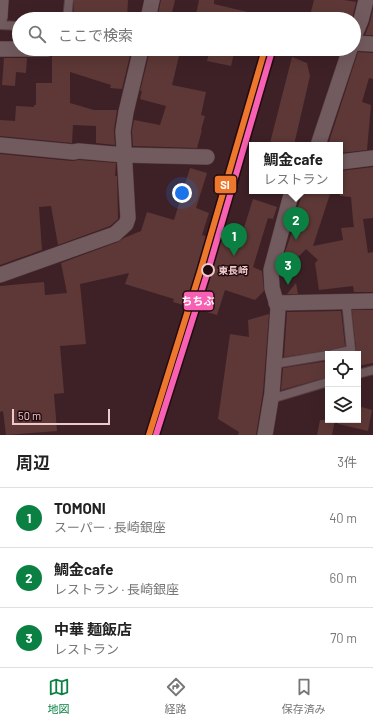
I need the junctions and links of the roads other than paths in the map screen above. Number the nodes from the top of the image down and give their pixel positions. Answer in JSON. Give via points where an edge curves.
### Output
{"nodes":[{"id":1,"x":2,"y":0,"type":"edge"},
{"id":2,"x":69,"y":0,"type":"edge"},
{"id":3,"x":152,"y":0,"type":"edge"},
{"id":4,"x":366,"y":0,"type":"edge"},
{"id":5,"x":68,"y":12,"type":"edge"},
{"id":6,"x":149,"y":12,"type":"edge"},
{"id":7,"x":0,"y":17,"type":"edge"},
{"id":8,"x":361,"y":20,"type":"edge"},
{"id":9,"x":0,"y":25,"type":"edge"},
{"id":10,"x":12,"y":26,"type":"edge"},
{"id":11,"x":361,"y":43,"type":"edge"},
{"id":12,"x":373,"y":44,"type":"edge"},
{"id":13,"x":0,"y":49,"type":"edge"},
{"id":14,"x":12,"y":49,"type":"edge"},
{"id":15,"x":139,"y":56,"type":"edge"},
{"id":16,"x":348,"y":56,"type":"edge"},
{"id":17,"x":319,"y":142,"type":"edge"},
{"id":18,"x":0,"y":145,"type":"edge"},
{"id":19,"x":124,"y":155,"type":"junction"},
{"id":20,"x":207,"y":157,"type":"dead end"},
{"id":21,"x":373,"y":158,"type":"edge"},
{"id":22,"x":343,"y":162,"type":"edge"},
{"id":23,"x":291,"y":194,"type":"edge"},
{"id":24,"x":0,"y":275,"type":"edge"},
{"id":25,"x":373,"y":301,"type":"edge"},
{"id":26,"x":346,"y":302,"type":"junction"},
{"id":27,"x":276,"y":303,"type":"junction"},
{"id":28,"x":346,"y":351,"type":"edge"},
{"id":29,"x":325,"y":356,"type":"edge"},
{"id":30,"x":274,"y":364,"type":"junction"},
{"id":31,"x":373,"y":370,"type":"edge"},
{"id":32,"x":361,"y":373,"type":"edge"},
{"id":33,"x":325,"y":383,"type":"edge"},
{"id":34,"x":271,"y":399,"type":"junction"},
{"id":35,"x":264,"y":435,"type":"edge"}],
"edges":[{"from":1,"to":7,"type":"street"},
{"from":2,"to":5,"type":"lane"},
{"from":3,"to":6,"type":"street"},
{"from":4,"to":8,"type":"street"},
{"from":9,"to":10,"type":"lane"},
{"from":11,"to":12,"type":"street"},
{"from":13,"to":14,"type":"street"},
{"from":15,"to":19,"type":"street","via":[[123,131]]},
{"from":16,"to":17,"type":"street"},
{"from":18,"to":19,"type":"street"},
{"from":19,"to":20,"type":"street"},
{"from":19,"to":24,"type":"street","via":[[128,218],[122,229],[115,234]]},
{"from":21,"to":22,"type":"street"},
{"from":23,"to":27,"type":"street","via":[[271,270]]},
{"from":25,"to":26,"type":"street"},
{"from":26,"to":27,"type":"street"},
{"from":26,"to":28,"type":"lane","via":[[351,350]]},
{"from":27,"to":30,"type":"street","via":[[278,308]]},
{"from":29,"to":30,"type":"lane"},
{"from":30,"to":34,"type":"street"},
{"from":31,"to":32,"type":"lane"},
{"from":33,"to":34,"type":"lane"},
{"from":34,"to":35,"type":"street"}]}
